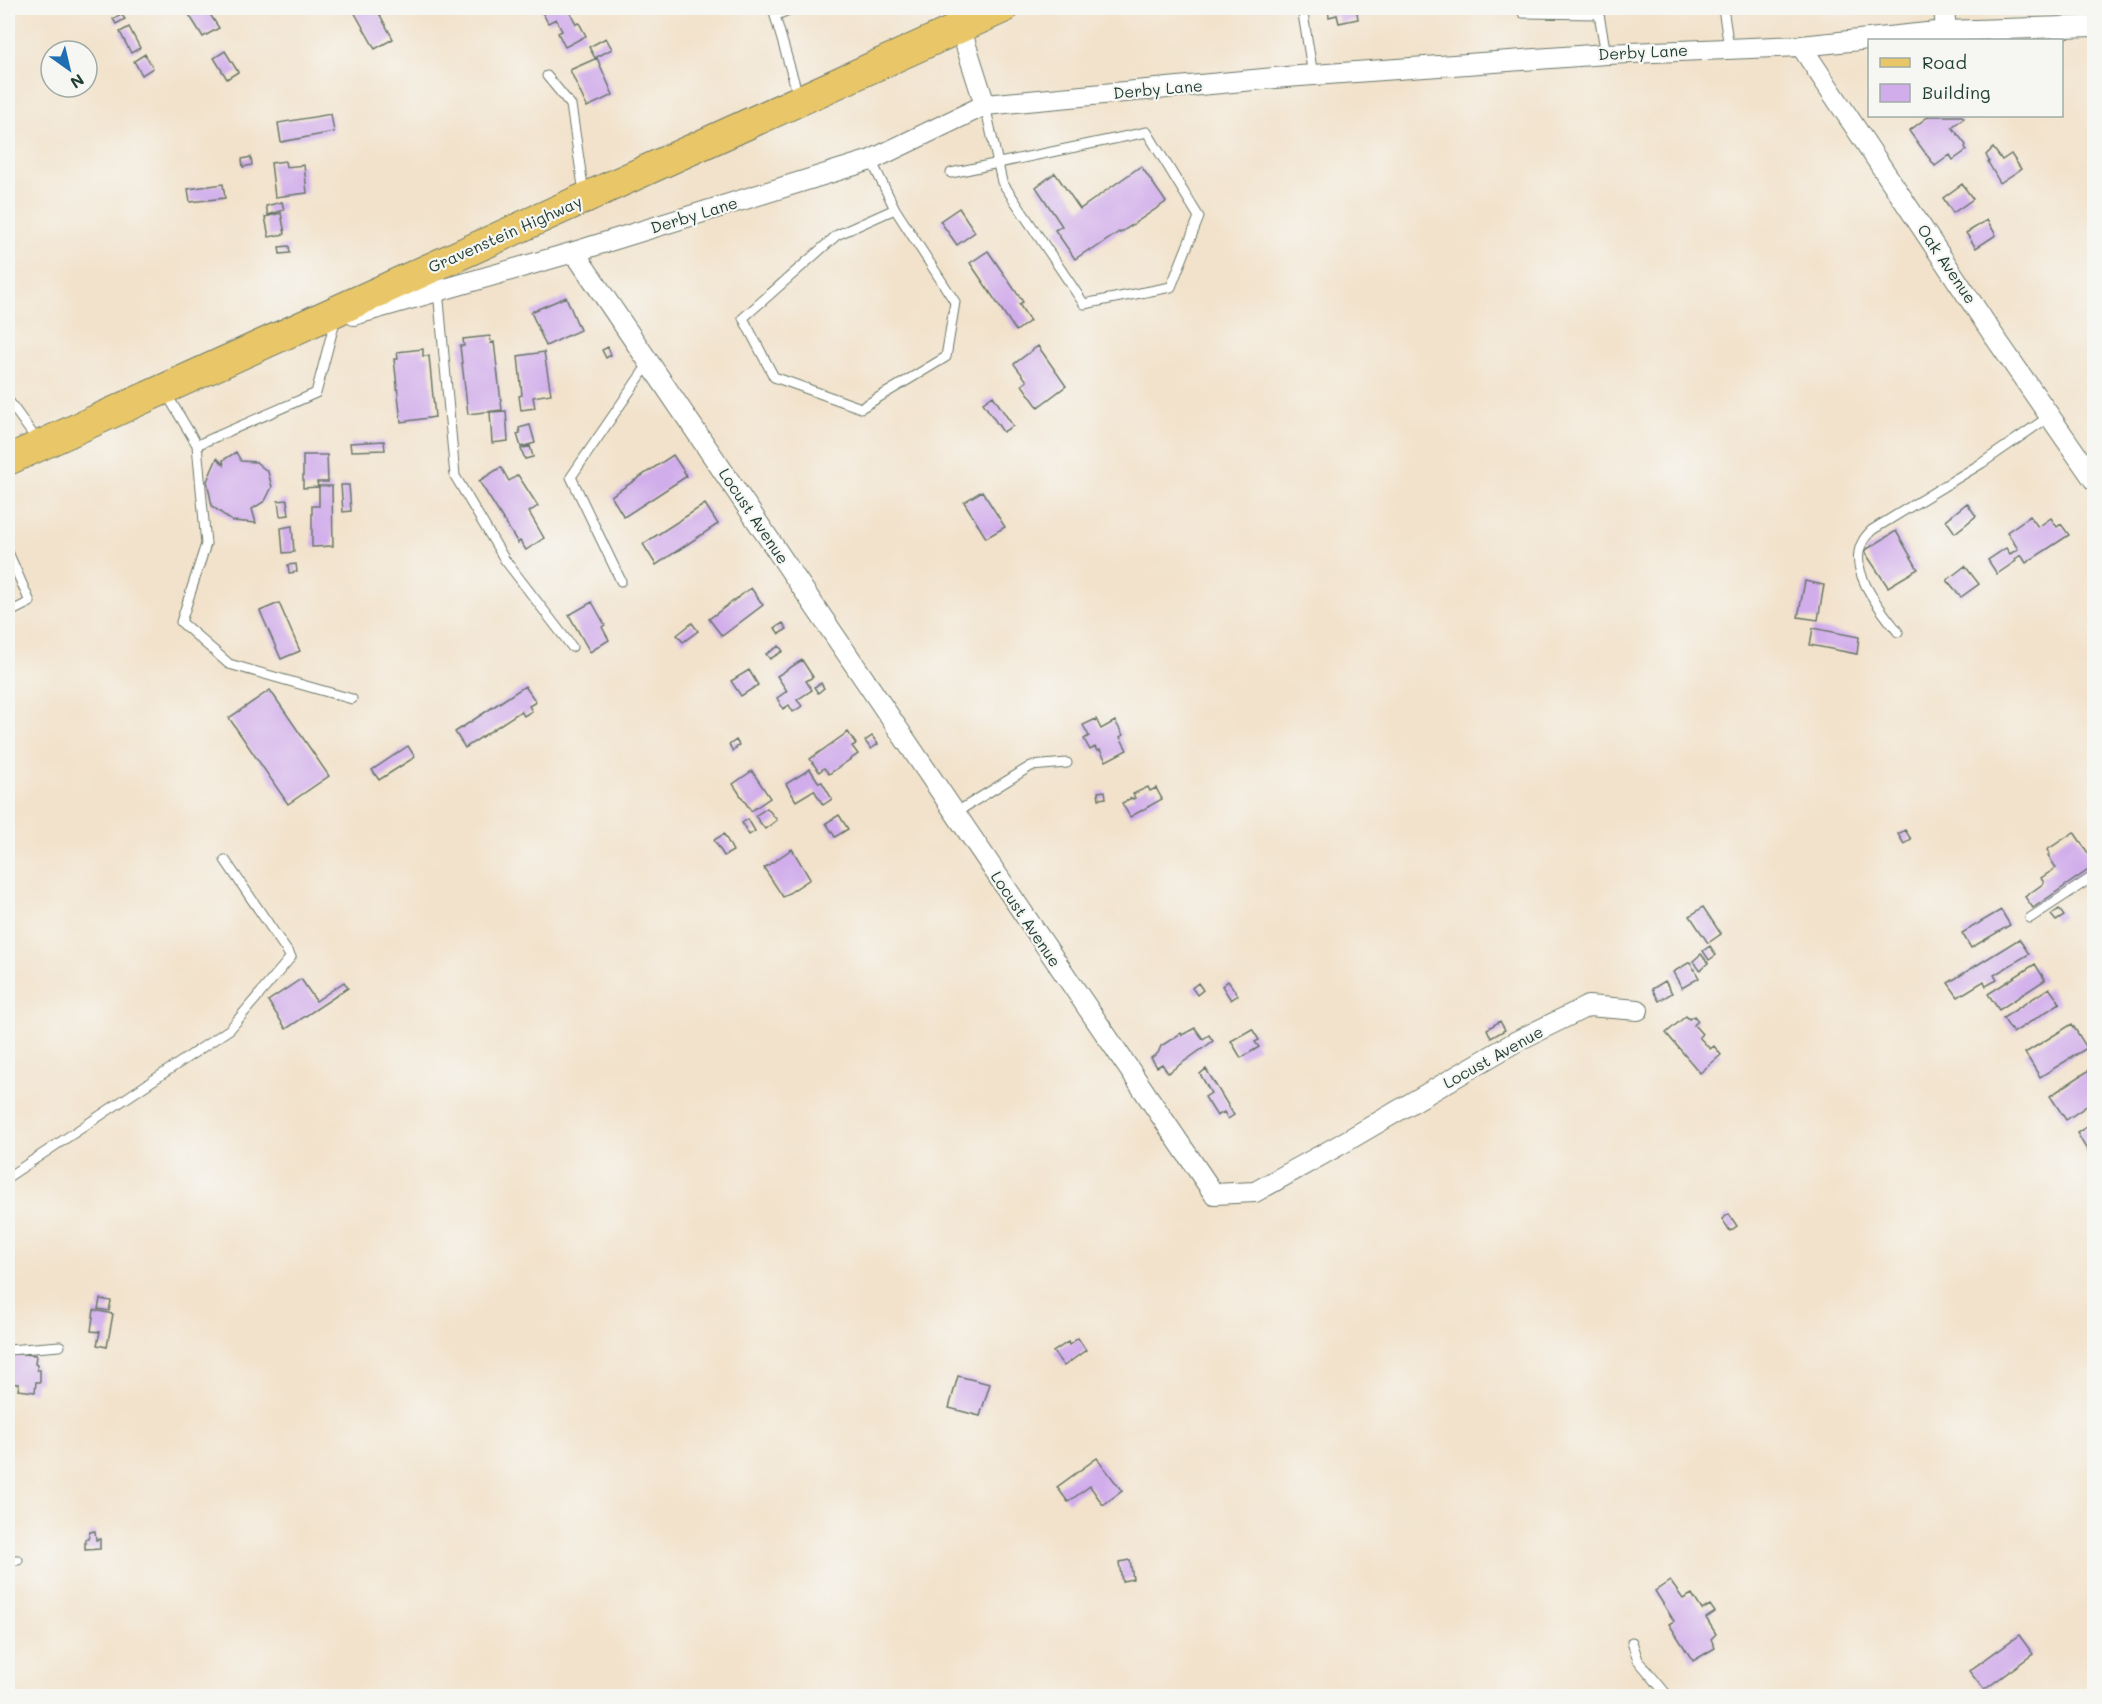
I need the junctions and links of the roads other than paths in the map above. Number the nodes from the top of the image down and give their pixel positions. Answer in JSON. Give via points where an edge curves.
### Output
{"nodes":[{"id":1,"x":793,"y":8,"type":"edge"},
{"id":2,"x":1003,"y":8,"type":"edge"},
{"id":3,"x":1302,"y":8,"type":"edge"},
{"id":4,"x":1522,"y":8,"type":"edge"},
{"id":5,"x":1723,"y":8,"type":"edge"},
{"id":6,"x":1944,"y":8,"type":"edge"},
{"id":7,"x":1598,"y":11,"type":"edge"},
{"id":8,"x":957,"y":17,"type":"edge"},
{"id":9,"x":2094,"y":26,"type":"edge"},
{"id":10,"x":1946,"y":32,"type":"junction"},
{"id":11,"x":1874,"y":39,"type":"edge"},
{"id":12,"x":1868,"y":40,"type":"edge"},
{"id":13,"x":1801,"y":46,"type":"junction"},
{"id":14,"x":1729,"y":48,"type":"junction"},
{"id":15,"x":1606,"y":54,"type":"junction"},
{"id":16,"x":1313,"y":75,"type":"junction"},
{"id":17,"x":547,"y":76,"type":"dead end"},
{"id":18,"x":800,"y":101,"type":"junction"},
{"id":19,"x":985,"y":105,"type":"junction"},
{"id":20,"x":871,"y":160,"type":"junction"},
{"id":21,"x":998,"y":164,"type":"junction"},
{"id":22,"x":951,"y":173,"type":"dead end"},
{"id":23,"x":584,"y":198,"type":"junction"},
{"id":24,"x":895,"y":209,"type":"junction"},
{"id":25,"x":574,"y":252,"type":"junction"},
{"id":26,"x":438,"y":290,"type":"junction"},
{"id":27,"x":335,"y":321,"type":"junction"},
{"id":28,"x":260,"y":344,"type":"junction"},
{"id":29,"x":650,"y":361,"type":"junction"},
{"id":30,"x":163,"y":388,"type":"junction"},
{"id":31,"x":8,"y":400,"type":"edge"},
{"id":32,"x":2050,"y":416,"type":"junction"},
{"id":33,"x":40,"y":445,"type":"junction"},
{"id":34,"x":196,"y":445,"type":"junction"},
{"id":35,"x":8,"y":460,"type":"edge"},
{"id":36,"x":2094,"y":480,"type":"edge"},
{"id":37,"x":8,"y":552,"type":"edge"},
{"id":38,"x":621,"y":581,"type":"dead end"},
{"id":39,"x":8,"y":613,"type":"edge"},
{"id":40,"x":1898,"y":632,"type":"dead end"},
{"id":41,"x":572,"y":647,"type":"dead end"},
{"id":42,"x":352,"y":699,"type":"dead end"},
{"id":43,"x":1067,"y":763,"type":"dead end"},
{"id":44,"x":955,"y":813,"type":"junction"},
{"id":45,"x":225,"y":860,"type":"dead end"},
{"id":46,"x":2094,"y":876,"type":"edge"},
{"id":47,"x":2030,"y":918,"type":"dead end"},
{"id":48,"x":1638,"y":1010,"type":"dead end"},
{"id":49,"x":8,"y":1177,"type":"edge"},
{"id":50,"x":60,"y":1346,"type":"dead end"},
{"id":51,"x":8,"y":1350,"type":"edge"},
{"id":52,"x":8,"y":1560,"type":"edge"},
{"id":53,"x":18,"y":1560,"type":"dead end"},
{"id":54,"x":1632,"y":1642,"type":"dead end"},
{"id":55,"x":1668,"y":1696,"type":"edge"}],
"edges":[{"from":1,"to":18,"type":"lane","via":[[775,16]]},
{"from":2,"to":8,"type":"main road","name":"Gravenstein Highway"},
{"from":3,"to":16,"type":"lane"},
{"from":4,"to":7,"type":"lane","via":[[1523,13]]},
{"from":5,"to":14,"type":"lane"},
{"from":6,"to":10,"type":"street"},
{"from":7,"to":15,"type":"lane"},
{"from":8,"to":18,"type":"main road","name":"Gravenstein Highway"},
{"from":8,"to":19,"type":"street"},
{"from":9,"to":10,"type":"street","name":"Derby Lane"},
{"from":10,"to":11,"type":"street","name":"Derby Lane"},
{"from":12,"to":13,"type":"street","name":"Derby Lane"},
{"from":13,"to":14,"type":"street","name":"Derby Lane"},
{"from":13,"to":32,"type":"street","name":"Oak Avenue"},
{"from":14,"to":15,"type":"street","name":"Derby Lane"},
{"from":15,"to":16,"type":"street","name":"Derby Lane"},
{"from":16,"to":19,"type":"street","name":"Derby Lane"},
{"from":17,"to":23,"type":"lane","via":[[571,105]]},
{"from":18,"to":23,"type":"main road","name":"Gravenstein Highway"},
{"from":19,"to":20,"type":"street","name":"Derby Lane"},
{"from":19,"to":21,"type":"lane"},
{"from":20,"to":24,"type":"lane"},
{"from":20,"to":25,"type":"street","name":"Derby Lane"},
{"from":21,"to":21,"type":"lane","via":[[1002,182],[1084,304],[1171,288],[1199,217],[1147,132]]},
{"from":21,"to":22,"type":"lane"},
{"from":23,"to":28,"type":"main road","name":"Gravenstein Highway"},
{"from":24,"to":24,"type":"lane","via":[[955,302],[946,357],[861,408],[774,377],[743,318],[837,235]]},
{"from":25,"to":26,"type":"street","name":"Derby Lane"},
{"from":25,"to":29,"type":"street","name":"Locust Avenue"},
{"from":26,"to":27,"type":"street","name":"Derby Lane"},
{"from":26,"to":41,"type":"lane","via":[[455,476],[505,560]]},
{"from":27,"to":28,"type":"street","name":"Derby Lane"},
{"from":27,"to":34,"type":"lane","via":[[316,393]]},
{"from":28,"to":30,"type":"main road","name":"Gravenstein Highway"},
{"from":29,"to":38,"type":"lane","via":[[571,477]]},
{"from":29,"to":44,"type":"street","name":"Locust Avenue"},
{"from":30,"to":33,"type":"main road","name":"Gravenstein Highway"},
{"from":30,"to":34,"type":"lane"},
{"from":31,"to":33,"type":"lane"},
{"from":32,"to":36,"type":"street","name":"Oak Avenue"},
{"from":32,"to":40,"type":"lane","via":[[1872,530],[1863,541],[1858,560],[1864,582]]},
{"from":33,"to":35,"type":"main road","name":"Gravenstein Highway"},
{"from":34,"to":42,"type":"lane","via":[[207,544],[181,622],[229,664]]},
{"from":37,"to":39,"type":"lane","via":[[30,602]]},
{"from":43,"to":44,"type":"lane","via":[[1031,766]]},
{"from":44,"to":48,"type":"street","name":"Locust Avenue","via":[[1214,1194],[1255,1192],[1517,1041],[1588,1006]]},
{"from":45,"to":49,"type":"lane","via":[[291,957],[230,1029]]},
{"from":46,"to":47,"type":"lane"},
{"from":50,"to":51,"type":"lane"},
{"from":52,"to":53,"type":"lane"},
{"from":54,"to":55,"type":"lane","via":[[1638,1660]]}]}
